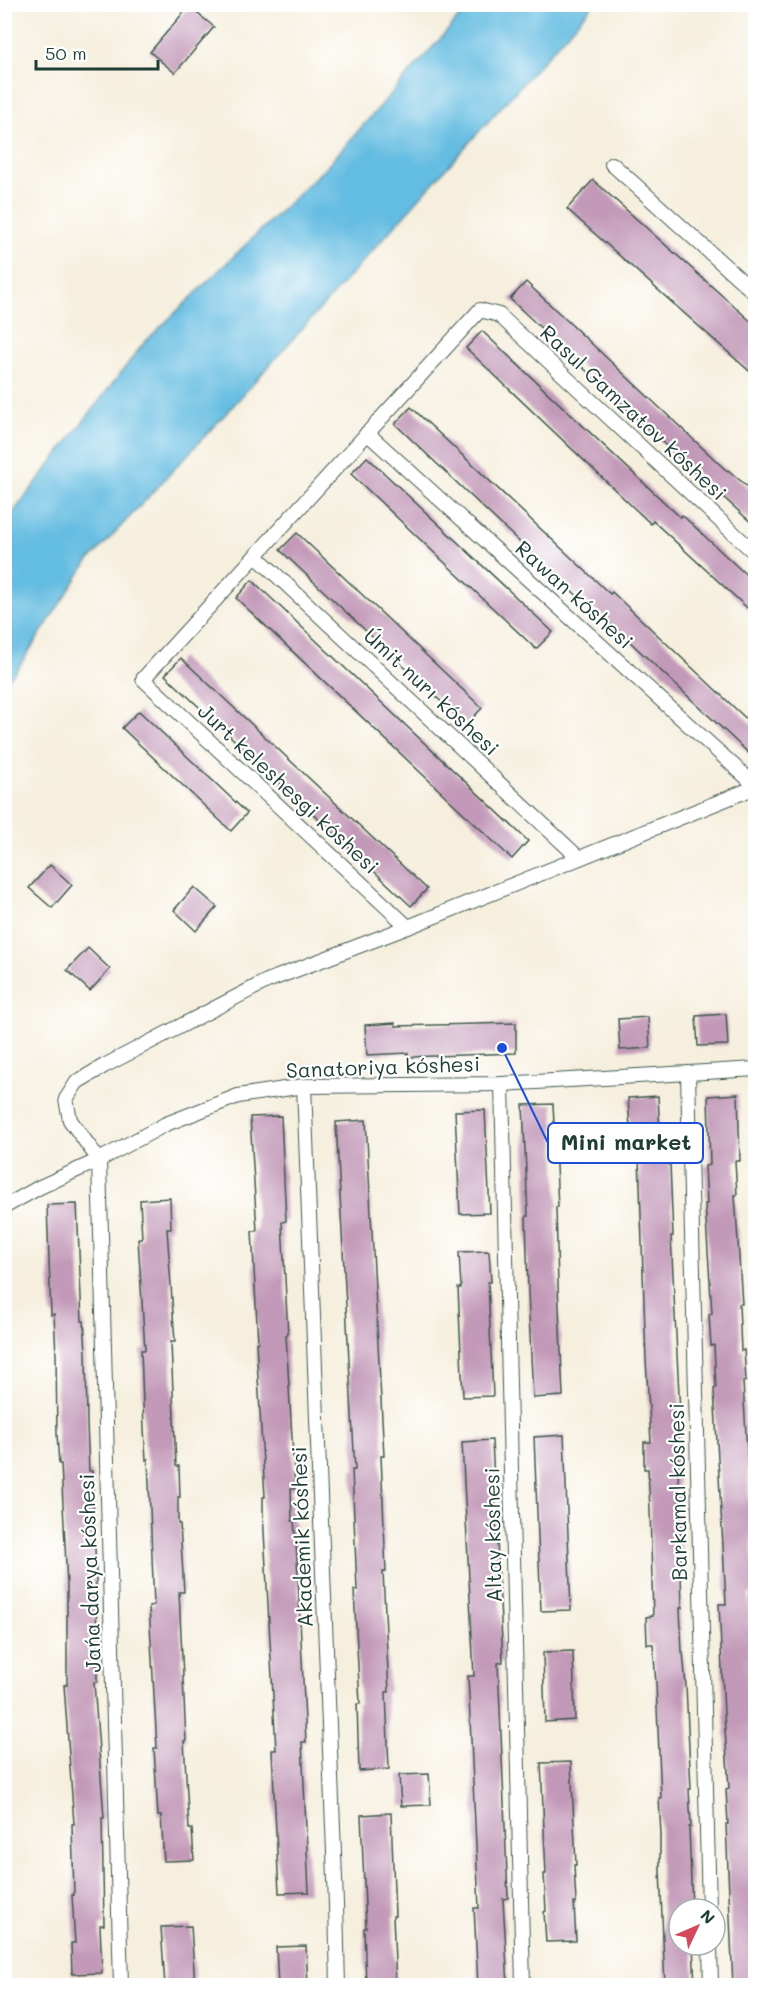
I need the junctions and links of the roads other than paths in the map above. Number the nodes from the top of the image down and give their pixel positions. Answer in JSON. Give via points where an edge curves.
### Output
{"nodes":[{"id":1,"x":612,"y":164,"type":"dead end"},
{"id":2,"x":756,"y":294,"type":"edge"},
{"id":3,"x":367,"y":433,"type":"junction"},
{"id":4,"x":756,"y":554,"type":"edge"},
{"id":5,"x":256,"y":556,"type":"junction"},
{"id":6,"x":756,"y":787,"type":"edge"},
{"id":7,"x":579,"y":858,"type":"junction"},
{"id":8,"x":408,"y":927,"type":"junction"},
{"id":9,"x":756,"y":1069,"type":"edge"},
{"id":10,"x":688,"y":1074,"type":"junction"},
{"id":11,"x":502,"y":1084,"type":"junction"},
{"id":12,"x":304,"y":1086,"type":"junction"},
{"id":13,"x":99,"y":1160,"type":"junction"},
{"id":14,"x":4,"y":1207,"type":"edge"},
{"id":15,"x":709,"y":1897,"type":"edge"},
{"id":16,"x":710,"y":1957,"type":"edge"},
{"id":17,"x":121,"y":1986,"type":"edge"},
{"id":18,"x":338,"y":1986,"type":"edge"},
{"id":19,"x":523,"y":1986,"type":"edge"},
{"id":20,"x":711,"y":1986,"type":"edge"}],
"edges":[{"from":1,"to":2,"type":"street"},
{"from":3,"to":4,"type":"street","name":"Rasul Gamzatov kóshesi","via":[[480,310],[499,315]]},
{"from":3,"to":5,"type":"street"},
{"from":3,"to":6,"type":"street","name":"Rawan kóshesi"},
{"from":5,"to":7,"type":"street","name":"Úmit nurı kóshesi"},
{"from":5,"to":8,"type":"street","name":"Jurt keleshesgi kóshesi","via":[[143,679]]},
{"from":6,"to":7,"type":"street"},
{"from":7,"to":8,"type":"street"},
{"from":8,"to":13,"type":"street","via":[[267,981],[77,1082],[66,1099],[70,1120]]},
{"from":9,"to":10,"type":"street","name":"Sanatoriya kóshesi"},
{"from":10,"to":11,"type":"street","name":"Sanatoriya kóshesi"},
{"from":10,"to":15,"type":"street","name":"Barkamal kóshesi"},
{"from":11,"to":12,"type":"street","name":"Sanatoriya kóshesi"},
{"from":11,"to":19,"type":"street","name":"Altay kóshesi"},
{"from":12,"to":13,"type":"street","name":"Sanatoriya kóshesi","via":[[238,1096],[166,1124]]},
{"from":12,"to":18,"type":"street","name":"Akademik kóshesi"},
{"from":13,"to":14,"type":"street","name":"Sanatoriya kóshesi"},
{"from":13,"to":17,"type":"street","name":"Jańa darya kóshesi"},
{"from":16,"to":20,"type":"street"}]}
